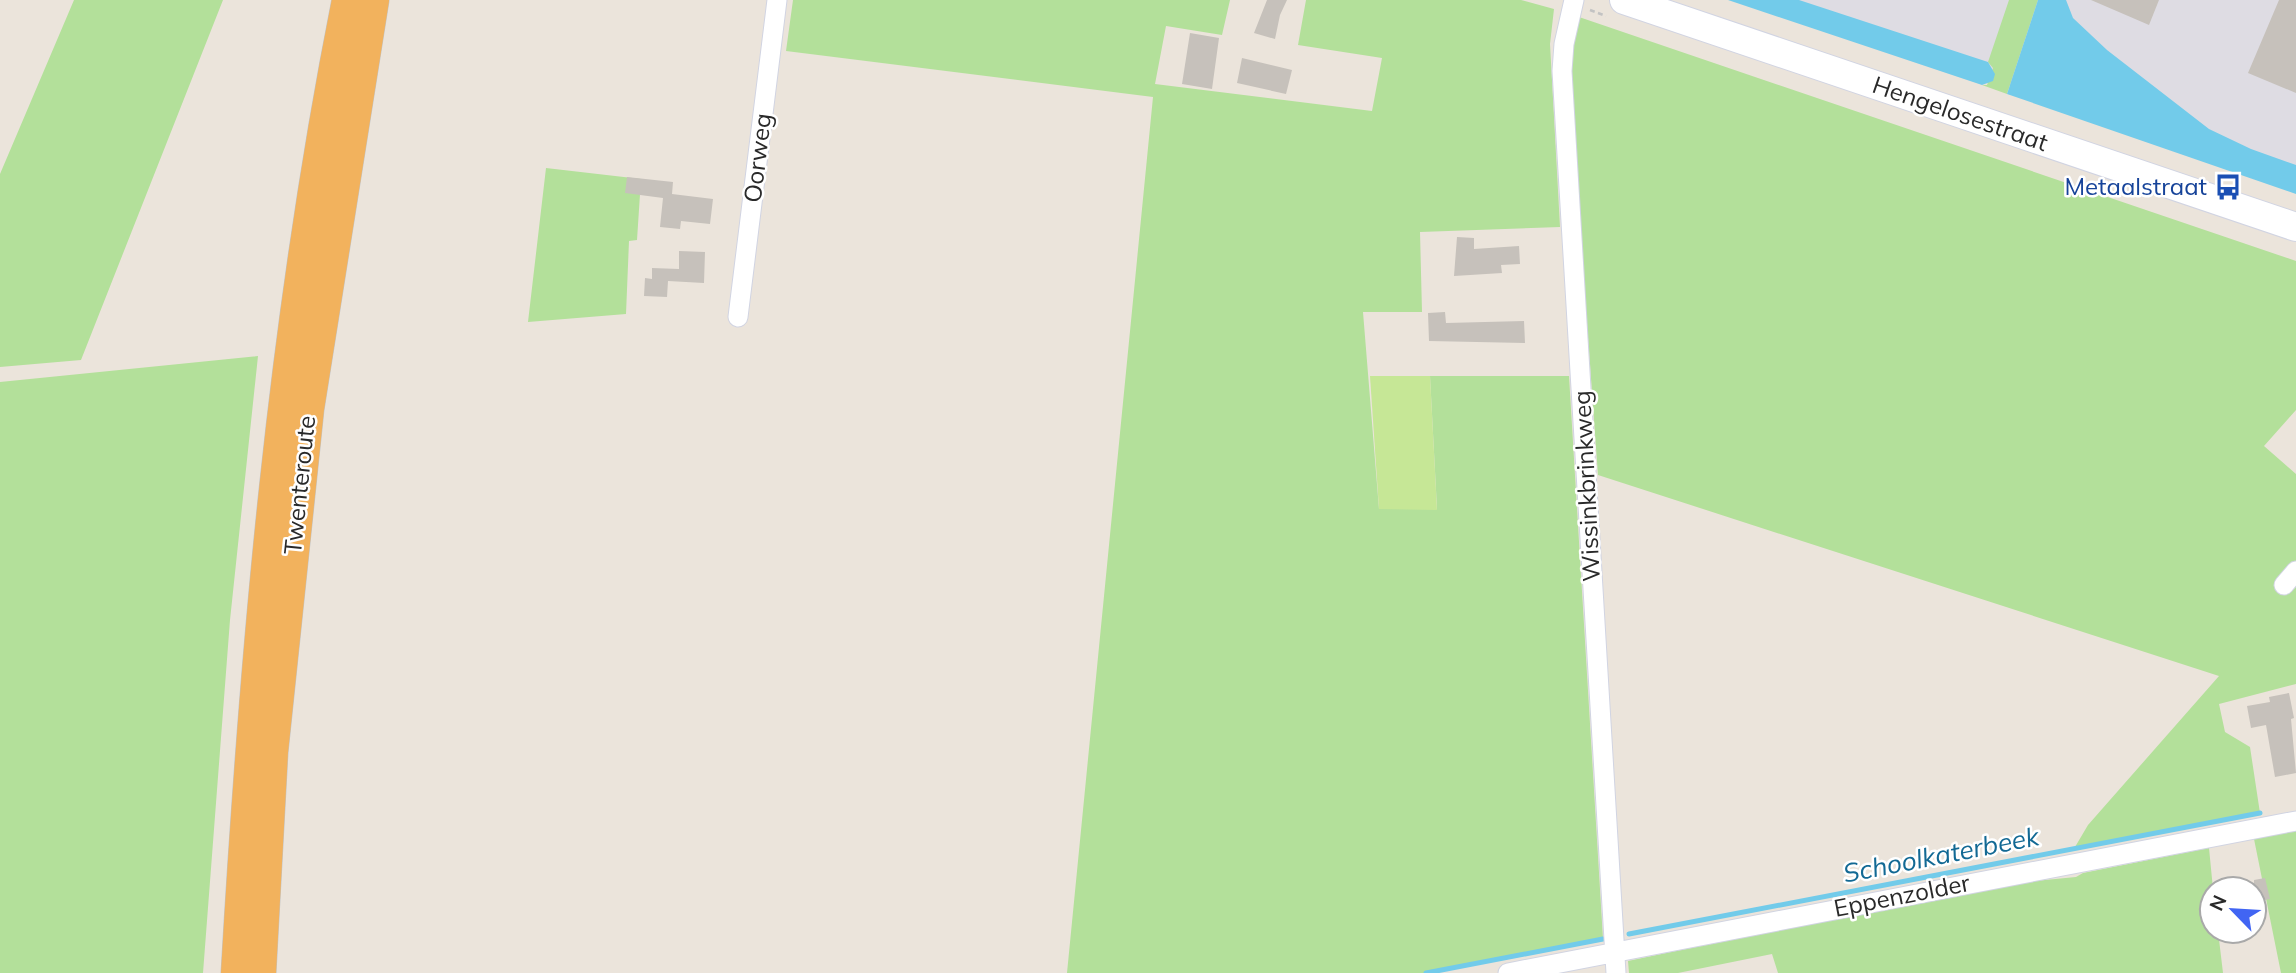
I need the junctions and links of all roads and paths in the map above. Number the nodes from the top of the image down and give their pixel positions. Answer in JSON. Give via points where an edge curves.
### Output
{"nodes":[{"id":1,"x":348,"y":0,"type":"edge"},
{"id":2,"x":373,"y":0,"type":"edge"},
{"id":3,"x":777,"y":0,"type":"edge"},
{"id":4,"x":1574,"y":0,"type":"edge"},
{"id":5,"x":1624,"y":0,"type":"edge"},
{"id":6,"x":2296,"y":228,"type":"edge"},
{"id":7,"x":738,"y":317,"type":"dead end"},
{"id":8,"x":2296,"y":821,"type":"edge"},
{"id":9,"x":1614,"y":951,"type":"junction"},
{"id":10,"x":237,"y":973,"type":"edge"},
{"id":11,"x":260,"y":973,"type":"edge"},
{"id":12,"x":1508,"y":973,"type":"edge"},
{"id":13,"x":1616,"y":973,"type":"edge"}],
"edges":[{"from":1,"to":10,"type":"highway","name":"Twenteroute","via":[[283,408],[249,753]]},
{"from":2,"to":11,"type":"highway","name":"Twenteroute","via":[[308,409],[272,752]]},
{"from":3,"to":7,"type":"street","name":"Oorweg"},
{"from":4,"to":9,"type":"street","name":"Wissinkbrinkweg","via":[[1562,71]]},
{"from":5,"to":6,"type":"main road","name":"Hengelosestraat"},
{"from":8,"to":9,"type":"street","name":"Eppenzolder"},
{"from":9,"to":12,"type":"street","name":"Eppenzolder"},
{"from":9,"to":13,"type":"street","name":"Wissinkbrinkweg"}]}
